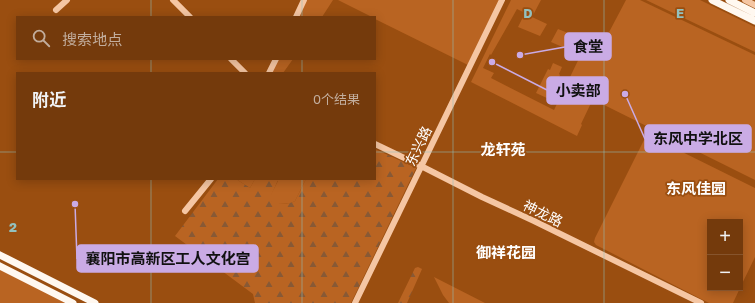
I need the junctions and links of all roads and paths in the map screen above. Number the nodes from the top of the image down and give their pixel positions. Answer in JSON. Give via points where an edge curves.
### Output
{"nodes":[{"id":1,"x":67,"y":0,"type":"edge"},
{"id":2,"x":173,"y":0,"type":"edge"},
{"id":3,"x":304,"y":0,"type":"edge"},
{"id":4,"x":502,"y":0,"type":"edge"},
{"id":5,"x":712,"y":0,"type":"edge"},
{"id":6,"x":729,"y":0,"type":"edge"},
{"id":7,"x":745,"y":0,"type":"edge"},
{"id":8,"x":755,"y":5,"type":"edge"},
{"id":9,"x":56,"y":10,"type":"dead end"},
{"id":10,"x":755,"y":13,"type":"edge"},
{"id":11,"x":189,"y":16,"type":"edge"},
{"id":12,"x":296,"y":16,"type":"edge"},
{"id":13,"x":755,"y":21,"type":"edge"},
{"id":14,"x":232,"y":60,"type":"edge"},
{"id":15,"x":276,"y":60,"type":"edge"},
{"id":16,"x":244,"y":72,"type":"edge"},
{"id":17,"x":270,"y":72,"type":"edge"},
{"id":18,"x":376,"y":144,"type":"edge"},
{"id":19,"x":421,"y":166,"type":"junction"},
{"id":20,"x":210,"y":180,"type":"edge"},
{"id":21,"x":185,"y":212,"type":"dead end"},
{"id":22,"x":0,"y":255,"type":"edge"},
{"id":23,"x":0,"y":266,"type":"edge"},
{"id":24,"x":74,"y":303,"type":"edge"},
{"id":25,"x":95,"y":303,"type":"edge"},
{"id":26,"x":355,"y":303,"type":"edge"},
{"id":27,"x":701,"y":303,"type":"edge"}],
"edges":[{"from":1,"to":9,"type":"street"},
{"from":2,"to":11,"type":"street"},
{"from":3,"to":12,"type":"street"},
{"from":4,"to":19,"type":"street","name":"东兴路"},
{"from":5,"to":13,"type":"main road"},
{"from":6,"to":10,"type":"main road"},
{"from":7,"to":8,"type":"street"},
{"from":14,"to":16,"type":"street"},
{"from":15,"to":17,"type":"street"},
{"from":18,"to":19,"type":"street","name":"神龙路"},
{"from":19,"to":26,"type":"street","name":"东兴路"},
{"from":19,"to":27,"type":"street","name":"神龙路"},
{"from":20,"to":21,"type":"street"},
{"from":22,"to":25,"type":"main road"},
{"from":23,"to":24,"type":"main road"}]}
